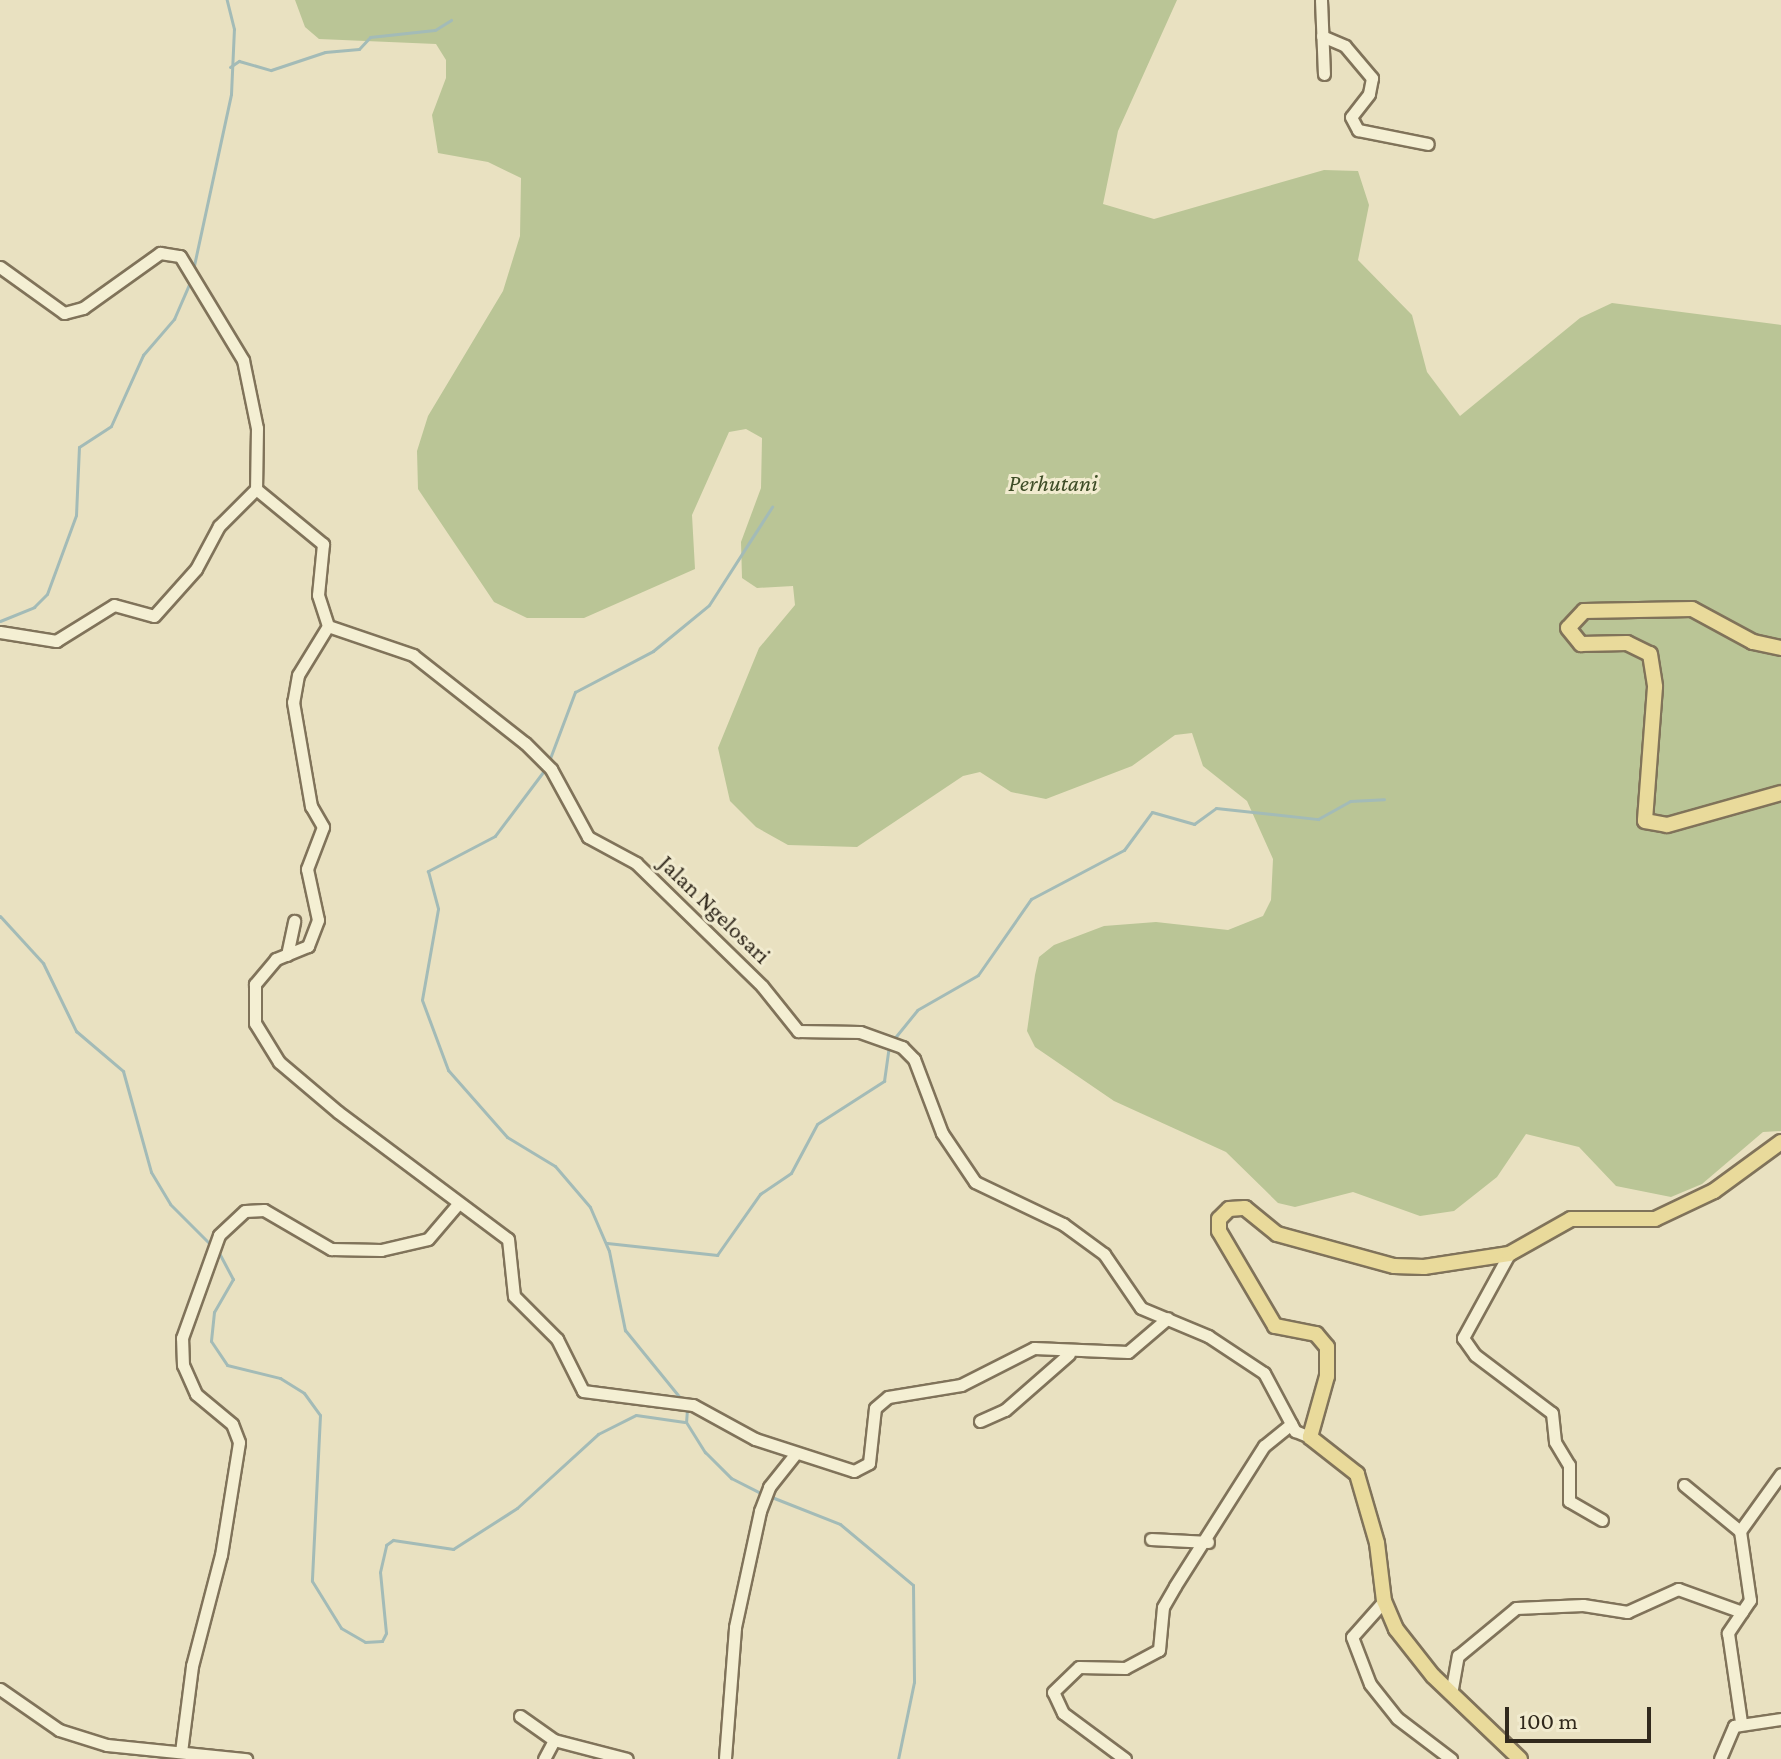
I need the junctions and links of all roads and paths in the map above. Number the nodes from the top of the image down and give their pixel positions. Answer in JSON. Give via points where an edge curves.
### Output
{"nodes":[{"id":1,"x":1321,"y":0,"type":"edge"},
{"id":2,"x":1322,"y":36,"type":"junction"},
{"id":3,"x":1324,"y":74,"type":"dead end"},
{"id":4,"x":1428,"y":144,"type":"dead end"},
{"id":5,"x":0,"y":267,"type":"edge"},
{"id":6,"x":256,"y":489,"type":"junction"},
{"id":7,"x":328,"y":626,"type":"junction"},
{"id":8,"x":0,"y":632,"type":"edge"},
{"id":9,"x":1781,"y":648,"type":"edge"},
{"id":10,"x":1781,"y":793,"type":"edge"},
{"id":11,"x":294,"y":921,"type":"dead end"},
{"id":12,"x":287,"y":955,"type":"junction"},
{"id":13,"x":1781,"y":1142,"type":"edge"},
{"id":14,"x":457,"y":1205,"type":"junction"},
{"id":15,"x":1509,"y":1254,"type":"junction"},
{"id":16,"x":1168,"y":1318,"type":"junction"},
{"id":17,"x":1069,"y":1354,"type":"junction"},
{"id":18,"x":980,"y":1421,"type":"dead end"},
{"id":19,"x":1291,"y":1424,"type":"junction"},
{"id":20,"x":1310,"y":1437,"type":"junction"},
{"id":21,"x":796,"y":1453,"type":"junction"},
{"id":22,"x":1781,"y":1474,"type":"edge"},
{"id":23,"x":1684,"y":1485,"type":"dead end"},
{"id":24,"x":1602,"y":1520,"type":"dead end"},
{"id":25,"x":1740,"y":1531,"type":"junction"},
{"id":26,"x":1151,"y":1539,"type":"dead end"},
{"id":27,"x":1208,"y":1542,"type":"junction"},
{"id":28,"x":1384,"y":1601,"type":"junction"},
{"id":29,"x":1742,"y":1612,"type":"junction"},
{"id":30,"x":0,"y":1689,"type":"edge"},
{"id":31,"x":1451,"y":1694,"type":"junction"},
{"id":32,"x":520,"y":1716,"type":"dead end"},
{"id":33,"x":1781,"y":1719,"type":"edge"},
{"id":34,"x":1741,"y":1722,"type":"junction"},
{"id":35,"x":554,"y":1740,"type":"junction"},
{"id":36,"x":181,"y":1752,"type":"junction"},
{"id":37,"x":246,"y":1759,"type":"edge"},
{"id":38,"x":544,"y":1759,"type":"edge"},
{"id":39,"x":627,"y":1759,"type":"edge"},
{"id":40,"x":722,"y":1759,"type":"edge"},
{"id":41,"x":738,"y":1759,"type":"edge"},
{"id":42,"x":1125,"y":1759,"type":"edge"},
{"id":43,"x":1451,"y":1759,"type":"edge"},
{"id":44,"x":1520,"y":1759,"type":"edge"},
{"id":45,"x":1720,"y":1759,"type":"edge"}],
"edges":[{"from":1,"to":2,"type":"street"},
{"from":2,"to":3,"type":"street"},
{"from":2,"to":4,"type":"street","via":[[1345,46],[1372,78],[1351,117],[1358,130]]},
{"from":5,"to":6,"type":"street","via":[[64,313],[83,308],[160,253],[186,263],[243,360],[257,428]]},
{"from":6,"to":7,"type":"street","via":[[323,544],[318,595]]},
{"from":6,"to":8,"type":"street","via":[[219,526],[196,569],[154,616],[114,605],[56,641]]},
{"from":7,"to":12,"type":"street","via":[[298,675],[293,702],[311,806],[323,827],[307,869],[318,920],[308,946]]},
{"from":7,"to":16,"type":"street","name":"Jalan Ngelosari","via":[[413,655],[548,765],[588,837],[636,863],[762,986],[790,1024],[808,1034],[860,1032],[902,1047],[914,1059],[942,1133],[975,1182],[1063,1224],[1115,1266],[1133,1302]]},
{"from":9,"to":10,"type":"main road","via":[[1753,642],[1692,609],[1584,611],[1568,628],[1581,644],[1627,643],[1650,654],[1655,687],[1645,821],[1667,825]]},
{"from":11,"to":12,"type":"street"},
{"from":12,"to":14,"type":"street","via":[[265,969],[252,997],[263,1042],[338,1112]]},
{"from":13,"to":15,"type":"main road","via":[[1675,1211],[1632,1222],[1571,1219]]},
{"from":14,"to":21,"type":"street","via":[[508,1239],[507,1275],[514,1296],[557,1339],[583,1391],[693,1405]]},
{"from":14,"to":36,"type":"street","via":[[428,1239],[381,1250],[331,1249],[264,1210],[245,1211],[219,1235],[182,1338],[183,1365],[196,1394],[232,1424],[239,1442],[221,1555],[192,1666]]},
{"from":15,"to":20,"type":"main road","via":[[1394,1266],[1277,1234],[1245,1208],[1226,1211],[1218,1227],[1270,1321],[1280,1330],[1316,1334],[1327,1347],[1327,1376]]},
{"from":15,"to":24,"type":"street","via":[[1463,1338],[1475,1355],[1552,1413],[1555,1442],[1570,1468],[1569,1501]]},
{"from":16,"to":17,"type":"street","via":[[1128,1352]]},
{"from":16,"to":19,"type":"street","name":"Jalan Ngelosari","via":[[1264,1373]]},
{"from":17,"to":18,"type":"street","via":[[1005,1410]]},
{"from":17,"to":21,"type":"street","via":[[1034,1348],[961,1385],[879,1402],[873,1415],[873,1453],[863,1469],[846,1471]]},
{"from":19,"to":20,"type":"street","name":"Jalan Ngelosari"},
{"from":19,"to":27,"type":"street","via":[[1264,1446]]},
{"from":20,"to":28,"type":"main road","via":[[1357,1474],[1377,1543]]},
{"from":21,"to":40,"type":"street","via":[[769,1487],[760,1511],[735,1627]]},
{"from":22,"to":25,"type":"street"},
{"from":23,"to":25,"type":"street"},
{"from":25,"to":29,"type":"street","via":[[1750,1591]]},
{"from":26,"to":27,"type":"street"},
{"from":27,"to":42,"type":"street","via":[[1163,1607],[1159,1650],[1125,1668],[1079,1667],[1053,1692],[1063,1713]]},
{"from":28,"to":31,"type":"main road","via":[[1396,1629]]},
{"from":28,"to":43,"type":"street","via":[[1352,1637],[1370,1684],[1397,1718]]},
{"from":29,"to":31,"type":"street","via":[[1678,1589],[1627,1612],[1583,1605],[1516,1608],[1458,1656]]},
{"from":29,"to":34,"type":"street","via":[[1728,1633]]},
{"from":30,"to":36,"type":"street","via":[[59,1730],[107,1745]]},
{"from":31,"to":44,"type":"main road"},
{"from":32,"to":35,"type":"street"},
{"from":33,"to":34,"type":"street"},
{"from":34,"to":45,"type":"street"},
{"from":35,"to":38,"type":"street"},
{"from":35,"to":39,"type":"street"},
{"from":36,"to":37,"type":"street"},
{"from":40,"to":41,"type":"street"}]}
